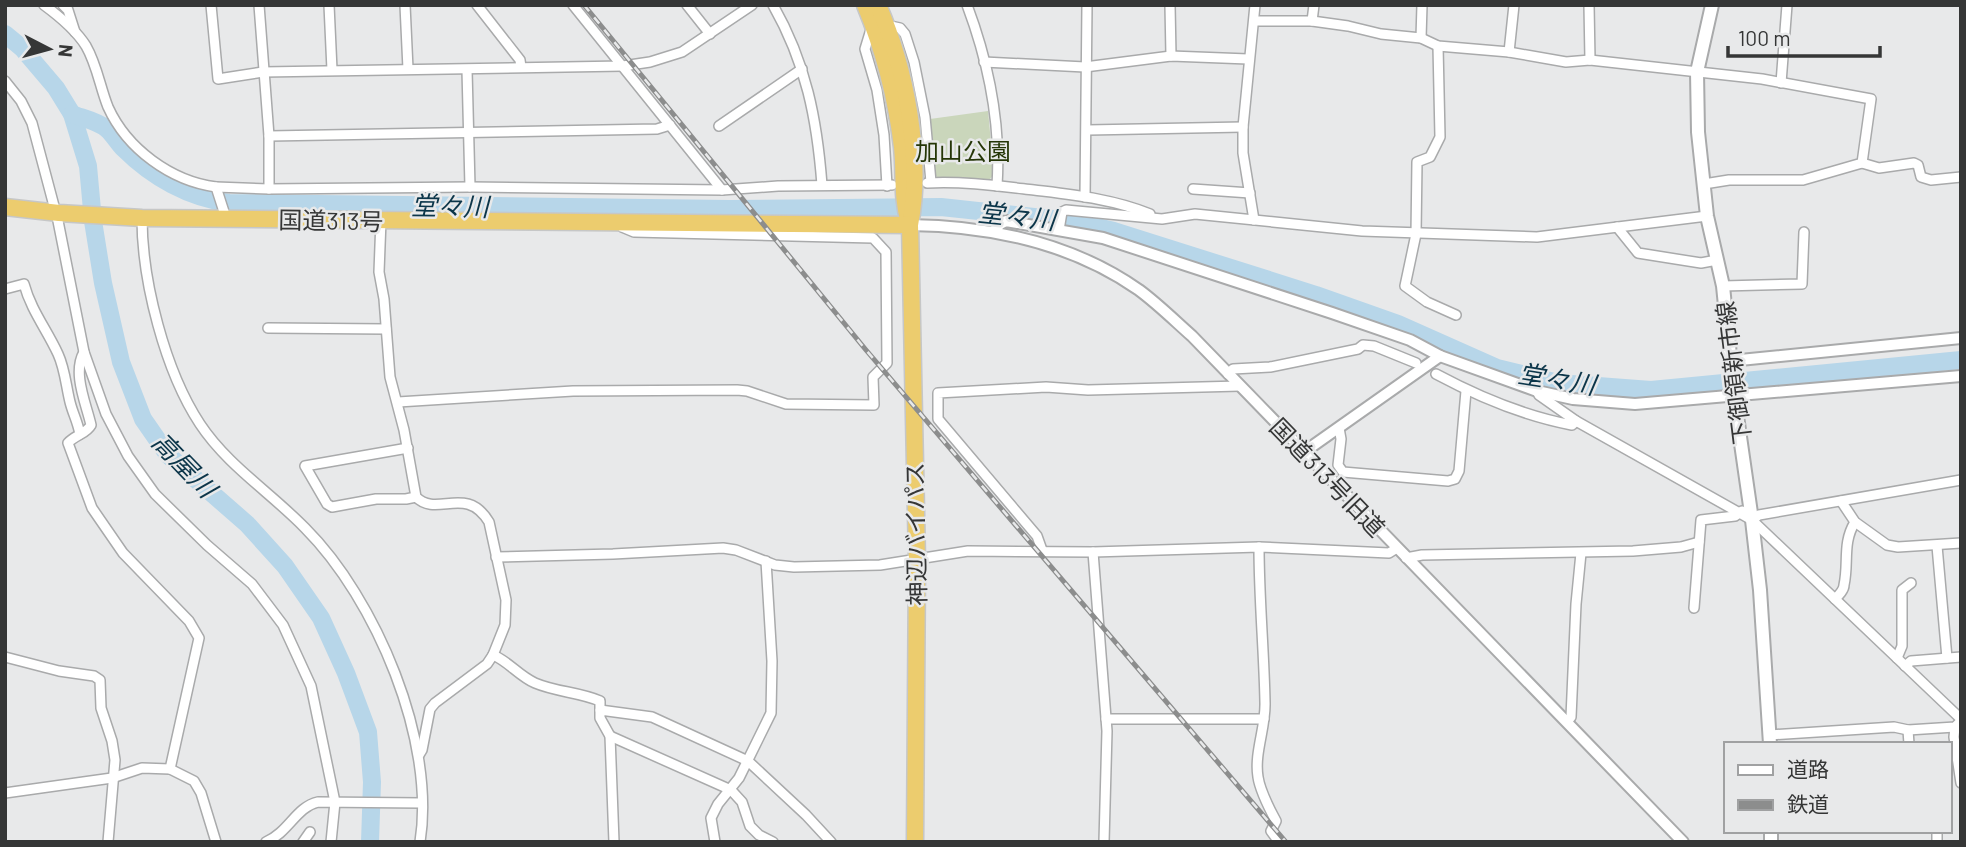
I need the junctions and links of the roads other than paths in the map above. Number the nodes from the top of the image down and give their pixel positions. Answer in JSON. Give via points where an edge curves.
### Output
{"nodes":[{"id":1,"x":44,"y":5,"type":"edge"},
{"id":2,"x":63,"y":5,"type":"edge"},
{"id":3,"x":211,"y":5,"type":"edge"},
{"id":4,"x":259,"y":5,"type":"edge"},
{"id":5,"x":329,"y":5,"type":"edge"},
{"id":6,"x":405,"y":5,"type":"edge"},
{"id":7,"x":478,"y":5,"type":"edge"},
{"id":8,"x":573,"y":5,"type":"edge"},
{"id":9,"x":687,"y":5,"type":"edge"},
{"id":10,"x":752,"y":5,"type":"edge"},
{"id":11,"x":773,"y":5,"type":"edge"},
{"id":12,"x":865,"y":5,"type":"edge"},
{"id":13,"x":878,"y":5,"type":"edge"},
{"id":14,"x":967,"y":5,"type":"edge"},
{"id":15,"x":1087,"y":5,"type":"edge"},
{"id":16,"x":1170,"y":5,"type":"edge"},
{"id":17,"x":1255,"y":5,"type":"edge"},
{"id":18,"x":1314,"y":5,"type":"edge"},
{"id":19,"x":1422,"y":5,"type":"edge"},
{"id":20,"x":1514,"y":5,"type":"edge"},
{"id":21,"x":1589,"y":5,"type":"edge"},
{"id":22,"x":1712,"y":5,"type":"edge"},
{"id":23,"x":1787,"y":5,"type":"edge"},
{"id":24,"x":1255,"y":21,"type":"junction"},
{"id":25,"x":1312,"y":21,"type":"junction"},
{"id":26,"x":879,"y":25,"type":"junction"},
{"id":27,"x":75,"y":32,"type":"junction"},
{"id":28,"x":710,"y":34,"type":"junction"},
{"id":29,"x":1421,"y":38,"type":"junction"},
{"id":30,"x":1438,"y":46,"type":"junction"},
{"id":31,"x":1509,"y":52,"type":"junction"},
{"id":32,"x":1171,"y":56,"type":"junction"},
{"id":33,"x":1248,"y":59,"type":"junction"},
{"id":34,"x":1590,"y":60,"type":"junction"},
{"id":35,"x":985,"y":62,"type":"junction"},
{"id":36,"x":623,"y":66,"type":"junction"},
{"id":37,"x":521,"y":67,"type":"junction"},
{"id":38,"x":1085,"y":67,"type":"junction"},
{"id":39,"x":408,"y":69,"type":"junction"},
{"id":40,"x":802,"y":69,"type":"junction"},
{"id":41,"x":332,"y":70,"type":"junction"},
{"id":42,"x":467,"y":70,"type":"junction"},
{"id":43,"x":263,"y":72,"type":"junction"},
{"id":44,"x":1698,"y":72,"type":"junction"},
{"id":45,"x":5,"y":81,"type":"edge"},
{"id":46,"x":1780,"y":83,"type":"junction"},
{"id":47,"x":670,"y":125,"type":"junction"},
{"id":48,"x":719,"y":126,"type":"dead end"},
{"id":49,"x":1243,"y":127,"type":"junction"},
{"id":50,"x":1087,"y":130,"type":"junction"},
{"id":51,"x":467,"y":132,"type":"junction"},
{"id":52,"x":269,"y":136,"type":"junction"},
{"id":53,"x":1862,"y":163,"type":"junction"},
{"id":54,"x":1961,"y":177,"type":"edge"},
{"id":55,"x":1704,"y":184,"type":"junction"},
{"id":56,"x":822,"y":185,"type":"junction"},
{"id":57,"x":997,"y":186,"type":"junction"},
{"id":58,"x":470,"y":187,"type":"junction"},
{"id":59,"x":269,"y":189,"type":"junction"},
{"id":60,"x":1193,"y":189,"type":"dead end"},
{"id":61,"x":722,"y":190,"type":"junction"},
{"id":62,"x":218,"y":191,"type":"junction"},
{"id":63,"x":1250,"y":193,"type":"junction"},
{"id":64,"x":1085,"y":197,"type":"junction"},
{"id":65,"x":5,"y":207,"type":"edge"},
{"id":66,"x":909,"y":210,"type":"junction"},
{"id":67,"x":57,"y":213,"type":"junction"},
{"id":68,"x":224,"y":214,"type":"junction"},
{"id":69,"x":1707,"y":216,"type":"junction"},
{"id":70,"x":138,"y":218,"type":"junction"},
{"id":71,"x":1162,"y":219,"type":"junction"},
{"id":72,"x":381,"y":220,"type":"junction"},
{"id":73,"x":1254,"y":220,"type":"junction"},
{"id":74,"x":607,"y":222,"type":"junction"},
{"id":75,"x":1617,"y":227,"type":"junction"},
{"id":76,"x":1059,"y":230,"type":"junction"},
{"id":77,"x":994,"y":231,"type":"junction"},
{"id":78,"x":1804,"y":232,"type":"dead end"},
{"id":79,"x":1416,"y":234,"type":"junction"},
{"id":80,"x":1717,"y":260,"type":"junction"},
{"id":81,"x":1723,"y":286,"type":"junction"},
{"id":82,"x":5,"y":289,"type":"edge"},
{"id":83,"x":1456,"y":315,"type":"dead end"},
{"id":84,"x":268,"y":328,"type":"dead end"},
{"id":85,"x":386,"y":329,"type":"junction"},
{"id":86,"x":1961,"y":338,"type":"edge"},
{"id":87,"x":84,"y":352,"type":"junction"},
{"id":88,"x":1440,"y":356,"type":"junction"},
{"id":89,"x":1730,"y":361,"type":"junction"},
{"id":90,"x":1416,"y":363,"type":"dead end"},
{"id":91,"x":1228,"y":374,"type":"junction"},
{"id":92,"x":1436,"y":374,"type":"dead end"},
{"id":93,"x":1961,"y":376,"type":"edge"},
{"id":94,"x":1240,"y":386,"type":"junction"},
{"id":95,"x":1733,"y":387,"type":"junction"},
{"id":96,"x":1466,"y":391,"type":"junction"},
{"id":97,"x":1537,"y":391,"type":"junction"},
{"id":98,"x":398,"y":402,"type":"junction"},
{"id":99,"x":1576,"y":421,"type":"junction"},
{"id":100,"x":1339,"y":428,"type":"junction"},
{"id":101,"x":80,"y":434,"type":"junction"},
{"id":102,"x":408,"y":448,"type":"junction"},
{"id":103,"x":1304,"y":452,"type":"junction"},
{"id":104,"x":1961,"y":480,"type":"edge"},
{"id":105,"x":416,"y":497,"type":"junction"},
{"id":106,"x":1841,"y":501,"type":"junction"},
{"id":107,"x":1750,"y":504,"type":"junction"},
{"id":108,"x":1739,"y":513,"type":"junction"},
{"id":109,"x":1752,"y":520,"type":"junction"},
{"id":110,"x":1854,"y":522,"type":"junction"},
{"id":111,"x":1699,"y":542,"type":"junction"},
{"id":112,"x":1961,"y":543,"type":"edge"},
{"id":113,"x":1937,"y":546,"type":"junction"},
{"id":114,"x":1259,"y":547,"type":"junction"},
{"id":115,"x":1397,"y":548,"type":"junction"},
{"id":116,"x":1042,"y":550,"type":"junction"},
{"id":117,"x":1093,"y":552,"type":"junction"},
{"id":118,"x":1581,"y":553,"type":"junction"},
{"id":119,"x":496,"y":557,"type":"junction"},
{"id":120,"x":1406,"y":558,"type":"junction"},
{"id":121,"x":766,"y":561,"type":"junction"},
{"id":122,"x":916,"y":561,"type":"junction"},
{"id":123,"x":1911,"y":583,"type":"dead end"},
{"id":124,"x":1835,"y":599,"type":"junction"},
{"id":125,"x":1694,"y":608,"type":"dead end"},
{"id":126,"x":493,"y":655,"type":"junction"},
{"id":127,"x":5,"y":657,"type":"edge"},
{"id":128,"x":1961,"y":657,"type":"edge"},
{"id":129,"x":1896,"y":658,"type":"junction"},
{"id":130,"x":1947,"y":658,"type":"junction"},
{"id":131,"x":1905,"y":666,"type":"junction"},
{"id":132,"x":600,"y":710,"type":"junction"},
{"id":133,"x":1106,"y":719,"type":"junction"},
{"id":134,"x":1264,"y":719,"type":"junction"},
{"id":135,"x":1567,"y":722,"type":"junction"},
{"id":136,"x":1959,"y":722,"type":"edge"},
{"id":137,"x":1908,"y":730,"type":"junction"},
{"id":138,"x":610,"y":736,"type":"junction"},
{"id":139,"x":1770,"y":740,"type":"edge"},
{"id":140,"x":1909,"y":742,"type":"edge"},
{"id":141,"x":419,"y":755,"type":"junction"},
{"id":142,"x":748,"y":761,"type":"junction"},
{"id":143,"x":170,"y":769,"type":"junction"},
{"id":144,"x":112,"y":778,"type":"junction"},
{"id":145,"x":1961,"y":784,"type":"edge"},
{"id":146,"x":731,"y":790,"type":"junction"},
{"id":147,"x":5,"y":793,"type":"edge"},
{"id":148,"x":338,"y":803,"type":"junction"},
{"id":149,"x":420,"y":803,"type":"junction"},
{"id":150,"x":310,"y":832,"type":"dead end"},
{"id":151,"x":108,"y":842,"type":"edge"},
{"id":152,"x":216,"y":842,"type":"edge"},
{"id":153,"x":266,"y":842,"type":"edge"},
{"id":154,"x":303,"y":842,"type":"edge"},
{"id":155,"x":331,"y":842,"type":"edge"},
{"id":156,"x":420,"y":842,"type":"edge"},
{"id":157,"x":614,"y":842,"type":"edge"},
{"id":158,"x":715,"y":842,"type":"edge"},
{"id":159,"x":773,"y":842,"type":"edge"},
{"id":160,"x":831,"y":842,"type":"edge"},
{"id":161,"x":915,"y":842,"type":"edge"},
{"id":162,"x":1104,"y":842,"type":"edge"},
{"id":163,"x":1279,"y":842,"type":"edge"},
{"id":164,"x":1683,"y":842,"type":"edge"}],
"edges":[{"from":1,"to":27,"type":"street"},
{"from":2,"to":27,"type":"street"},
{"from":3,"to":43,"type":"street","via":[[218,79]]},
{"from":4,"to":43,"type":"street"},
{"from":5,"to":41,"type":"street"},
{"from":6,"to":39,"type":"street"},
{"from":7,"to":37,"type":"street"},
{"from":8,"to":36,"type":"street"},
{"from":9,"to":28,"type":"street"},
{"from":10,"to":28,"type":"street"},
{"from":11,"to":40,"type":"street"},
{"from":12,"to":26,"type":"highway"},
{"from":13,"to":26,"type":"highway"},
{"from":14,"to":35,"type":"street"},
{"from":15,"to":38,"type":"street"},
{"from":16,"to":32,"type":"street"},
{"from":17,"to":24,"type":"street"},
{"from":18,"to":25,"type":"street"},
{"from":19,"to":29,"type":"street"},
{"from":20,"to":31,"type":"street"},
{"from":21,"to":34,"type":"street"},
{"from":22,"to":44,"type":"main road","name":"下御領新市線"},
{"from":23,"to":46,"type":"street"},
{"from":24,"to":25,"type":"street"},
{"from":24,"to":33,"type":"street"},
{"from":25,"to":29,"type":"street"},
{"from":26,"to":56,"type":"street","via":[[866,49],[883,124],[889,186]]},
{"from":26,"to":57,"type":"street","via":[[900,28],[914,62],[925,117],[929,183]]},
{"from":26,"to":66,"type":"highway","name":"神辺バイパス","via":[[903,84],[914,146]]},
{"from":27,"to":62,"type":"street","via":[[118,125],[135,144],[173,174]]},
{"from":28,"to":36,"type":"street","via":[[682,52]]},
{"from":29,"to":30,"type":"street"},
{"from":30,"to":31,"type":"street"},
{"from":30,"to":79,"type":"street","via":[[1440,137],[1430,158],[1418,162]]},
{"from":31,"to":34,"type":"street","via":[[1566,62]]},
{"from":32,"to":33,"type":"street"},
{"from":32,"to":38,"type":"street"},
{"from":33,"to":49,"type":"street"},
{"from":34,"to":44,"type":"street"},
{"from":35,"to":38,"type":"street"},
{"from":35,"to":57,"type":"street"},
{"from":36,"to":37,"type":"street"},
{"from":36,"to":47,"type":"street"},
{"from":37,"to":42,"type":"street"},
{"from":38,"to":50,"type":"street"},
{"from":39,"to":41,"type":"street"},
{"from":39,"to":42,"type":"street"},
{"from":40,"to":48,"type":"street"},
{"from":40,"to":56,"type":"street","via":[[818,141]]},
{"from":41,"to":43,"type":"street"},
{"from":42,"to":51,"type":"street"},
{"from":43,"to":52,"type":"street"},
{"from":44,"to":46,"type":"street"},
{"from":44,"to":55,"type":"main road","name":"下御領新市線"},
{"from":45,"to":67,"type":"street","via":[[32,123]]},
{"from":46,"to":53,"type":"street","via":[[1871,99]]},
{"from":47,"to":51,"type":"street","via":[[657,129]]},
{"from":47,"to":61,"type":"street"},
{"from":49,"to":50,"type":"street"},
{"from":49,"to":63,"type":"street"},
{"from":50,"to":64,"type":"street"},
{"from":51,"to":52,"type":"street"},
{"from":51,"to":58,"type":"street"},
{"from":52,"to":59,"type":"street"},
{"from":53,"to":54,"type":"street","via":[[1879,167],[1914,163],[1921,177],[1931,180]]},
{"from":53,"to":55,"type":"street","via":[[1803,180]]},
{"from":55,"to":69,"type":"main road","name":"下御領新市線"},
{"from":56,"to":61,"type":"street"},
{"from":57,"to":64,"type":"street"},
{"from":58,"to":59,"type":"street"},
{"from":58,"to":61,"type":"street"},
{"from":59,"to":62,"type":"street"},
{"from":60,"to":63,"type":"street"},
{"from":62,"to":68,"type":"street"},
{"from":63,"to":73,"type":"street"},
{"from":64,"to":71,"type":"street","via":[[1126,205]]},
{"from":65,"to":67,"type":"highway","name":"国道313号"},
{"from":66,"to":74,"type":"highway","name":"国道313号"},
{"from":66,"to":77,"type":"street","name":"国道313号旧道","via":[[937,225]]},
{"from":66,"to":122,"type":"highway","name":"神辺バイパス"},
{"from":67,"to":70,"type":"highway","name":"国道313号"},
{"from":67,"to":87,"type":"street"},
{"from":68,"to":70,"type":"highway","name":"国道313号"},
{"from":68,"to":72,"type":"highway","name":"国道313号"},
{"from":69,"to":75,"type":"street"},
{"from":69,"to":80,"type":"main road","name":"下御領新市線"},
{"from":70,"to":141,"type":"street","via":[[154,310],[179,385],[214,443],[306,529],[350,586],[394,672]]},
{"from":71,"to":73,"type":"street","via":[[1195,214]]},
{"from":71,"to":76,"type":"street","via":[[1066,210]]},
{"from":72,"to":74,"type":"highway","name":"国道313号"},
{"from":72,"to":85,"type":"street","via":[[379,272]]},
{"from":73,"to":79,"type":"street"},
{"from":74,"to":98,"type":"street","via":[[634,232],[873,238],[886,252],[887,307],[887,363],[873,377],[874,405],[786,404],[737,390],[573,391]]},
{"from":75,"to":79,"type":"street","via":[[1537,237]]},
{"from":75,"to":80,"type":"street","via":[[1638,254],[1701,263]]},
{"from":76,"to":77,"type":"street","via":[[1006,221]]},
{"from":76,"to":88,"type":"street","via":[[1103,239],[1255,287],[1410,340]]},
{"from":77,"to":91,"type":"street","name":"国道313号旧道","via":[[1073,255],[1139,291]]},
{"from":78,"to":81,"type":"street","via":[[1802,284]]},
{"from":79,"to":83,"type":"street","via":[[1405,286]]},
{"from":80,"to":81,"type":"main road","name":"下御領新市線"},
{"from":81,"to":89,"type":"main road","name":"下御領新市線"},
{"from":82,"to":101,"type":"street","via":[[24,284],[64,368]]},
{"from":84,"to":85,"type":"street"},
{"from":85,"to":98,"type":"street","via":[[390,377]]},
{"from":86,"to":89,"type":"street"},
{"from":87,"to":101,"type":"street","via":[[79,361],[80,382],[92,425]]},
{"from":87,"to":148,"type":"street","via":[[106,414],[155,494],[252,584],[283,625],[311,686]]},
{"from":88,"to":97,"type":"street"},
{"from":88,"to":100,"type":"street"},
{"from":89,"to":95,"type":"main road","name":"下御領新市線"},
{"from":90,"to":91,"type":"street","via":[[1363,345],[1270,367],[1233,369]]},
{"from":91,"to":94,"type":"street","name":"国道313号旧道"},
{"from":92,"to":96,"type":"street"},
{"from":93,"to":95,"type":"street"},
{"from":94,"to":103,"type":"street","name":"国道313号旧道"},
{"from":94,"to":116,"type":"street","via":[[938,393],[938,419],[1037,536]]},
{"from":95,"to":97,"type":"street","via":[[1635,404]]},
{"from":95,"to":107,"type":"main road","name":"下御領新市線"},
{"from":96,"to":99,"type":"street","via":[[1540,419],[1572,425]]},
{"from":96,"to":100,"type":"street","via":[[1455,479],[1343,472],[1338,465]]},
{"from":97,"to":99,"type":"street"},
{"from":98,"to":102,"type":"street"},
{"from":99,"to":108,"type":"street"},
{"from":100,"to":103,"type":"street"},
{"from":101,"to":143,"type":"street","via":[[68,443],[92,508],[123,554],[189,621],[199,638]]},
{"from":102,"to":105,"type":"street"},
{"from":102,"to":105,"type":"street","via":[[305,466],[332,507]]},
{"from":103,"to":115,"type":"street","name":"国道313号旧道"},
{"from":104,"to":106,"type":"street"},
{"from":105,"to":119,"type":"street","via":[[426,504],[468,503],[482,511]]},
{"from":106,"to":109,"type":"street"},
{"from":106,"to":110,"type":"street"},
{"from":107,"to":108,"type":"street"},
{"from":107,"to":109,"type":"main road","name":"下御領新市線"},
{"from":108,"to":109,"type":"street"},
{"from":108,"to":111,"type":"street","via":[[1701,520]]},
{"from":109,"to":124,"type":"street"},
{"from":109,"to":139,"type":"main road","name":"下御領新市線"},
{"from":110,"to":113,"type":"street","via":[[1888,545]]},
{"from":110,"to":124,"type":"street","via":[[1845,549],[1844,587]]},
{"from":111,"to":118,"type":"street","via":[[1670,549]]},
{"from":111,"to":125,"type":"street"},
{"from":112,"to":113,"type":"street"},
{"from":113,"to":130,"type":"street"},
{"from":114,"to":115,"type":"street","via":[[1389,553]]},
{"from":114,"to":117,"type":"street"},
{"from":114,"to":134,"type":"street"},
{"from":115,"to":120,"type":"street","name":"国道313号旧道"},
{"from":116,"to":117,"type":"street"},
{"from":116,"to":122,"type":"street","via":[[968,551]]},
{"from":117,"to":133,"type":"street"},
{"from":118,"to":120,"type":"street"},
{"from":118,"to":135,"type":"street","via":[[1571,717]]},
{"from":119,"to":121,"type":"street","via":[[723,548]]},
{"from":119,"to":126,"type":"street","via":[[507,615]]},
{"from":120,"to":135,"type":"street","name":"国道313号旧道"},
{"from":121,"to":122,"type":"street","via":[[794,567]]},
{"from":121,"to":142,"type":"street","via":[[771,704]]},
{"from":122,"to":161,"type":"highway","name":"神辺バイパス"},
{"from":123,"to":129,"type":"street","via":[[1902,590],[1902,646]]},
{"from":124,"to":129,"type":"street"},
{"from":126,"to":132,"type":"street","via":[[530,681],[600,701]]},
{"from":126,"to":141,"type":"street","via":[[430,709]]},
{"from":127,"to":144,"type":"street","via":[[100,680],[101,708],[115,760]]},
{"from":128,"to":130,"type":"street"},
{"from":129,"to":131,"type":"street"},
{"from":130,"to":131,"type":"street","via":[[1911,661]]},
{"from":131,"to":136,"type":"street"},
{"from":132,"to":138,"type":"street"},
{"from":132,"to":142,"type":"street","via":[[652,717]]},
{"from":133,"to":134,"type":"street"},
{"from":133,"to":162,"type":"street"},
{"from":134,"to":163,"type":"street","via":[[1258,777],[1276,821],[1271,831]]},
{"from":135,"to":164,"type":"street","name":"国道313号旧道"},
{"from":136,"to":137,"type":"street"},
{"from":136,"to":145,"type":"street","via":[[1954,737]]},
{"from":137,"to":139,"type":"street","via":[[1894,727]]},
{"from":137,"to":140,"type":"street"},
{"from":138,"to":146,"type":"street"},
{"from":138,"to":157,"type":"street"},
{"from":141,"to":149,"type":"street"},
{"from":142,"to":146,"type":"street"},
{"from":142,"to":160,"type":"street"},
{"from":143,"to":144,"type":"street","via":[[142,768]]},
{"from":143,"to":152,"type":"street","via":[[194,781]]},
{"from":144,"to":147,"type":"street"},
{"from":144,"to":151,"type":"street"},
{"from":146,"to":158,"type":"street","via":[[711,818]]},
{"from":146,"to":159,"type":"street","via":[[742,802],[750,826]]},
{"from":148,"to":149,"type":"street"},
{"from":148,"to":153,"type":"street","via":[[307,804],[281,834]]},
{"from":148,"to":155,"type":"street"},
{"from":149,"to":156,"type":"street"},
{"from":150,"to":154,"type":"street"}]}
